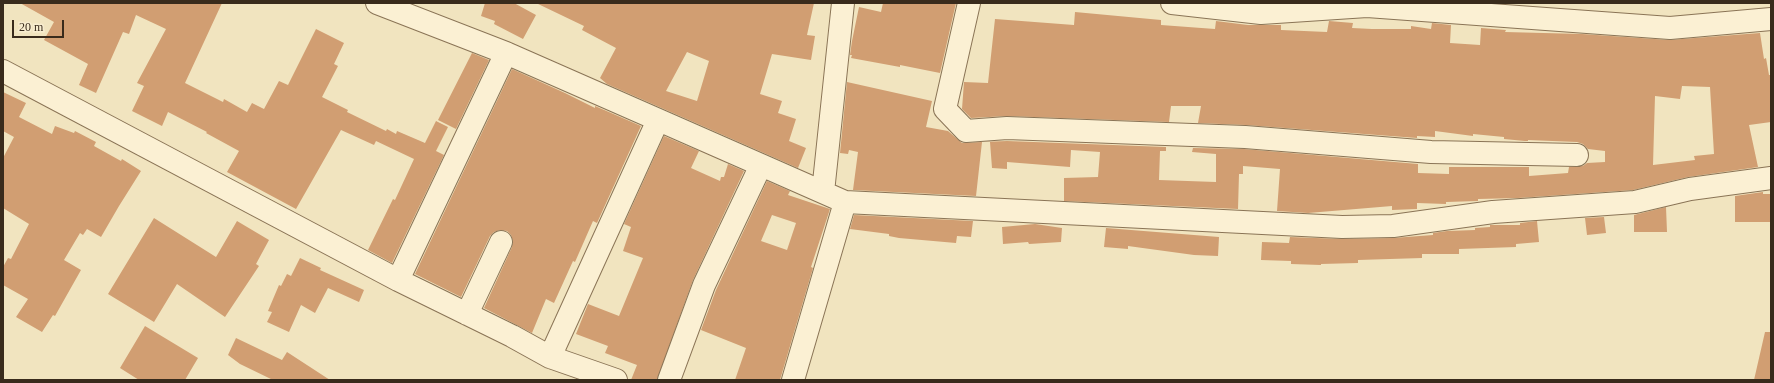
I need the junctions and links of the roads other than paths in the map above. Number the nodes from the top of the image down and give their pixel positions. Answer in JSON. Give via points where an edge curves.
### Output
{"nodes":[{"id":1,"x":377,"y":3,"type":"edge"},
{"id":2,"x":843,"y":3,"type":"edge"},
{"id":3,"x":969,"y":3,"type":"edge"},
{"id":4,"x":1172,"y":3,"type":"edge"},
{"id":5,"x":1253,"y":7,"type":"edge"},
{"id":6,"x":1771,"y":19,"type":"edge"},
{"id":7,"x":506,"y":53,"type":"junction"},
{"id":8,"x":3,"y":71,"type":"edge"},
{"id":9,"x":658,"y":120,"type":"junction"},
{"id":10,"x":1577,"y":155,"type":"dead end"},
{"id":11,"x":761,"y":165,"type":"junction"},
{"id":12,"x":1771,"y":178,"type":"edge"},
{"id":13,"x":822,"y":192,"type":"junction"},
{"id":14,"x":845,"y":202,"type":"junction"},
{"id":15,"x":502,"y":242,"type":"dead end"},
{"id":16,"x":398,"y":280,"type":"junction"},
{"id":17,"x":467,"y":314,"type":"junction"},
{"id":18,"x":550,"y":357,"type":"junction"},
{"id":19,"x":616,"y":380,"type":"edge"},
{"id":20,"x":669,"y":380,"type":"edge"},
{"id":21,"x":793,"y":380,"type":"edge"}],
"edges":[{"from":1,"to":7,"type":"street"},
{"from":2,"to":13,"type":"street"},
{"from":3,"to":10,"type":"street","via":[[945,109],[966,131],[1007,128],[1245,137],[1431,152]]},
{"from":4,"to":5,"type":"street"},
{"from":5,"to":6,"type":"street","via":[[1261,13],[1367,6],[1670,28]]},
{"from":7,"to":9,"type":"street"},
{"from":7,"to":16,"type":"street"},
{"from":8,"to":16,"type":"street"},
{"from":9,"to":11,"type":"street"},
{"from":9,"to":18,"type":"street"},
{"from":11,"to":13,"type":"street"},
{"from":11,"to":20,"type":"street","via":[[704,285]]},
{"from":12,"to":14,"type":"street","via":[[1690,189],[1635,202],[1494,212],[1393,226],[1342,227]]},
{"from":13,"to":14,"type":"street"},
{"from":14,"to":21,"type":"street"},
{"from":15,"to":17,"type":"street"},
{"from":16,"to":17,"type":"street"},
{"from":17,"to":18,"type":"street"},
{"from":18,"to":19,"type":"street"}]}
